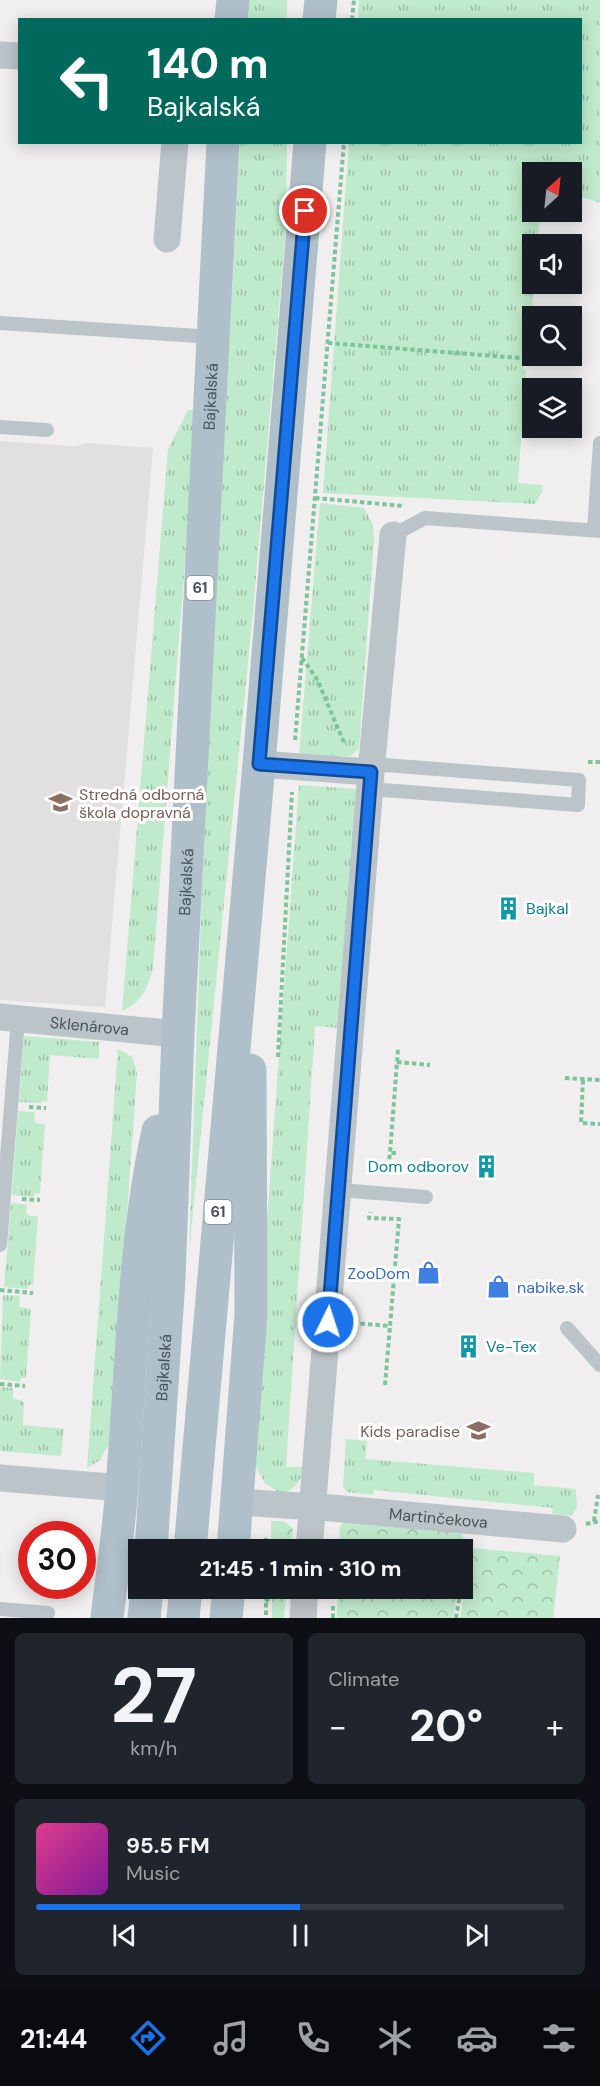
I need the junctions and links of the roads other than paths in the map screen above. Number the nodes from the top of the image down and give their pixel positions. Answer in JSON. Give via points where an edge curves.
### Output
{"nodes":[{"id":1,"x":232,"y":0,"type":"edge"},
{"id":2,"x":321,"y":0,"type":"edge"},
{"id":3,"x":231,"y":18,"type":"edge"},
{"id":4,"x":319,"y":18,"type":"edge"},
{"id":5,"x":0,"y":55,"type":"edge"},
{"id":6,"x":18,"y":56,"type":"edge"},
{"id":7,"x":175,"y":144,"type":"edge"},
{"id":8,"x":223,"y":144,"type":"edge"},
{"id":9,"x":310,"y":144,"type":"edge"},
{"id":10,"x":167,"y":239,"type":"dead end"},
{"id":11,"x":0,"y":323,"type":"edge"},
{"id":12,"x":213,"y":337,"type":"junction"},
{"id":13,"x":0,"y":427,"type":"edge"},
{"id":14,"x":48,"y":430,"type":"dead end"},
{"id":15,"x":600,"y":443,"type":"edge"},
{"id":16,"x":597,"y":531,"type":"edge"},
{"id":17,"x":393,"y":535,"type":"joint"},
{"id":18,"x":259,"y":764,"type":"junction"},
{"id":19,"x":367,"y":774,"type":"junction"},
{"id":20,"x":249,"y":874,"type":"junction"},
{"id":21,"x":9,"y":1018,"type":"edge"},
{"id":22,"x":178,"y":1034,"type":"junction"},
{"id":23,"x":339,"y":1190,"type":"junction"},
{"id":24,"x":426,"y":1197,"type":"dead end"},
{"id":25,"x":0,"y":1245,"type":"edge"},
{"id":26,"x":567,"y":1328,"type":"dead end"},
{"id":27,"x":600,"y":1365,"type":"edge"},
{"id":28,"x":0,"y":1478,"type":"edge"},
{"id":29,"x":122,"y":1488,"type":"junction"},
{"id":30,"x":237,"y":1502,"type":"junction"},
{"id":31,"x":314,"y":1506,"type":"junction"},
{"id":32,"x":563,"y":1529,"type":"dead end"},
{"id":33,"x":152,"y":1539,"type":"edge"},
{"id":34,"x":191,"y":1539,"type":"edge"},
{"id":35,"x":234,"y":1539,"type":"edge"},
{"id":36,"x":310,"y":1539,"type":"edge"},
{"id":37,"x":146,"y":1599,"type":"edge"},
{"id":38,"x":185,"y":1599,"type":"edge"},
{"id":39,"x":228,"y":1599,"type":"edge"},
{"id":40,"x":304,"y":1599,"type":"edge"},
{"id":41,"x":0,"y":1609,"type":"edge"},
{"id":42,"x":108,"y":1612,"type":"edge"},
{"id":43,"x":48,"y":1613,"type":"dead end"},
{"id":44,"x":144,"y":1618,"type":"edge"},
{"id":45,"x":183,"y":1618,"type":"edge"},
{"id":46,"x":226,"y":1618,"type":"edge"},
{"id":47,"x":303,"y":1618,"type":"edge"}],
"edges":[{"from":1,"to":3,"type":"main road"},
{"from":2,"to":4,"type":"main road"},
{"from":5,"to":6,"type":"street"},
{"from":7,"to":10,"type":"street"},
{"from":8,"to":12,"type":"main road","name":"Bajkalská","number":"61"},
{"from":9,"to":18,"type":"main road","number":"61"},
{"from":11,"to":12,"type":"lane"},
{"from":12,"to":22,"type":"main road","name":"Bajkalská","number":"61"},
{"from":13,"to":14,"type":"lane"},
{"from":15,"to":16,"type":"lane"},
{"from":16,"to":17,"type":"lane","via":[[425,518]]},
{"from":17,"to":19,"type":"street"},
{"from":18,"to":19,"type":"street"},
{"from":18,"to":20,"type":"main road","number":"61"},
{"from":19,"to":19,"type":"lane","via":[[578,805],[579,780]]},
{"from":19,"to":23,"type":"street"},
{"from":20,"to":30,"type":"main road","via":[[251,1314]]},
{"from":20,"to":34,"type":"main road","number":"61"},
{"from":21,"to":22,"type":"street","name":"Sklenárova"},
{"from":21,"to":25,"type":"lane"},
{"from":22,"to":29,"type":"main road","via":[[152,1157],[135,1286]]},
{"from":22,"to":33,"type":"main road","name":"Bajkalská","number":"61","via":[[170,1279]]},
{"from":23,"to":24,"type":"lane"},
{"from":23,"to":31,"type":"street"},
{"from":26,"to":27,"type":"lane"},
{"from":28,"to":29,"type":"street"},
{"from":29,"to":42,"type":"main road"},
{"from":30,"to":31,"type":"street","name":"Martinčekova"},
{"from":30,"to":35,"type":"main road"},
{"from":31,"to":32,"type":"street","name":"Martinčekova"},
{"from":31,"to":36,"type":"street"},
{"from":37,"to":44,"type":"main road"},
{"from":38,"to":45,"type":"main road"},
{"from":39,"to":46,"type":"main road"},
{"from":40,"to":47,"type":"street"},
{"from":41,"to":43,"type":"lane"}]}
